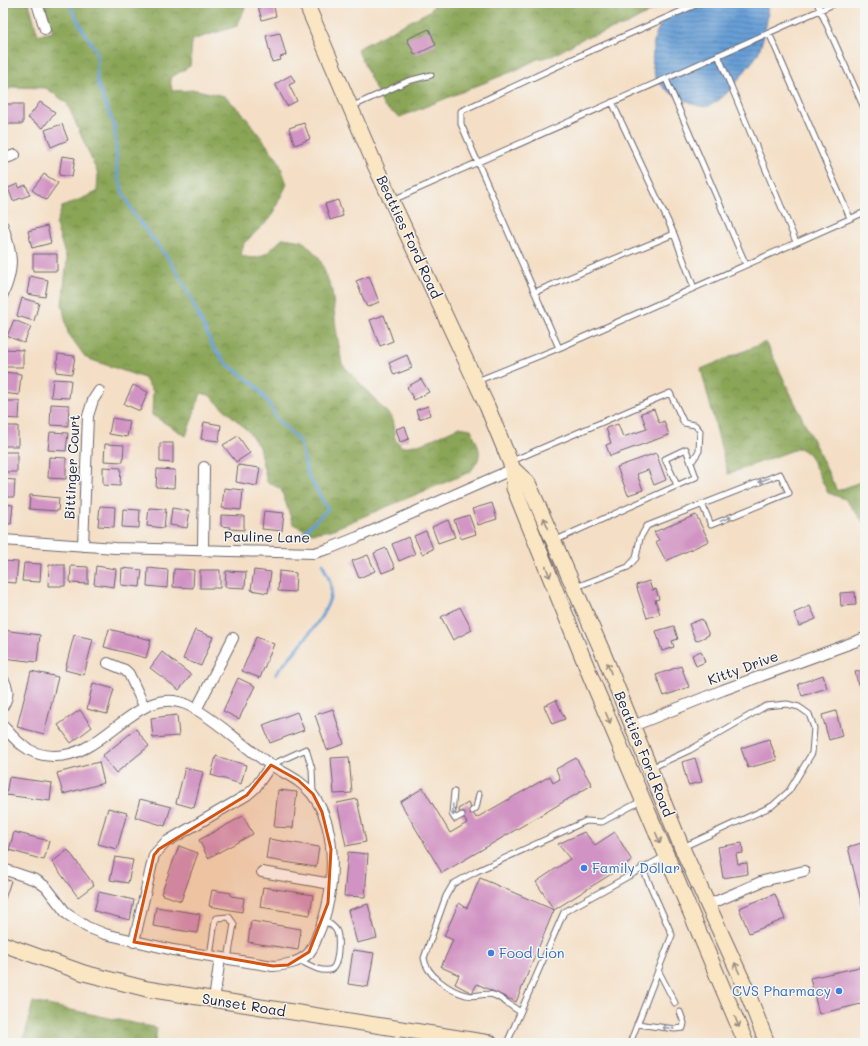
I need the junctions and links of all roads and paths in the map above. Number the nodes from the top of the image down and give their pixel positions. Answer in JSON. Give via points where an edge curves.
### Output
{"nodes":[{"id":1,"x":37,"y":3,"type":"edge"},
{"id":2,"x":306,"y":3,"type":"edge"},
{"id":3,"x":700,"y":3,"type":"edge"},
{"id":4,"x":817,"y":3,"type":"edge"},
{"id":5,"x":836,"y":3,"type":"edge"},
{"id":6,"x":821,"y":10,"type":"junction"},
{"id":7,"x":45,"y":29,"type":"dead end"},
{"id":8,"x":769,"y":33,"type":"junction"},
{"id":9,"x":718,"y":56,"type":"junction"},
{"id":10,"x":431,"y":75,"type":"dead end"},
{"id":11,"x":666,"y":79,"type":"junction"},
{"id":12,"x":612,"y":102,"type":"junction"},
{"id":13,"x":350,"y":108,"type":"junction"},
{"id":14,"x":865,"y":110,"type":"edge"},
{"id":15,"x":15,"y":155,"type":"dead end"},
{"id":16,"x":3,"y":159,"type":"edge"},
{"id":17,"x":478,"y":162,"type":"junction"},
{"id":18,"x":392,"y":200,"type":"junction"},
{"id":19,"x":865,"y":212,"type":"edge"},
{"id":20,"x":850,"y":218,"type":"junction"},
{"id":21,"x":3,"y":226,"type":"edge"},
{"id":22,"x":674,"y":234,"type":"junction"},
{"id":23,"x":796,"y":242,"type":"junction"},
{"id":24,"x":746,"y":264,"type":"junction"},
{"id":25,"x":694,"y":288,"type":"junction"},
{"id":26,"x":535,"y":292,"type":"junction"},
{"id":27,"x":3,"y":294,"type":"edge"},
{"id":28,"x":560,"y":348,"type":"junction"},
{"id":29,"x":476,"y":382,"type":"junction"},
{"id":30,"x":99,"y":391,"type":"dead end"},
{"id":31,"x":691,"y":463,"type":"junction"},
{"id":32,"x":512,"y":466,"type":"junction"},
{"id":33,"x":204,"y":467,"type":"dead end"},
{"id":34,"x":677,"y":486,"type":"junction"},
{"id":35,"x":702,"y":504,"type":"junction"},
{"id":36,"x":3,"y":540,"type":"edge"},
{"id":37,"x":554,"y":542,"type":"junction"},
{"id":38,"x":83,"y":546,"type":"junction"},
{"id":39,"x":203,"y":549,"type":"junction"},
{"id":40,"x":573,"y":588,"type":"junction"},
{"id":41,"x":233,"y":638,"type":"dead end"},
{"id":42,"x":865,"y":638,"type":"edge"},
{"id":43,"x":108,"y":663,"type":"dead end"},
{"id":44,"x":3,"y":679,"type":"edge"},
{"id":45,"x":3,"y":706,"type":"edge"},
{"id":46,"x":144,"y":706,"type":"junction"},
{"id":47,"x":196,"y":710,"type":"junction"},
{"id":48,"x":3,"y":726,"type":"edge"},
{"id":49,"x":632,"y":726,"type":"junction"},
{"id":50,"x":271,"y":765,"type":"junction"},
{"id":51,"x":650,"y":768,"type":"junction"},
{"id":52,"x":454,"y":792,"type":"dead end"},
{"id":53,"x":313,"y":794,"type":"junction"},
{"id":54,"x":479,"y":794,"type":"dead end"},
{"id":55,"x":642,"y":800,"type":"junction"},
{"id":56,"x":472,"y":811,"type":"dead end"},
{"id":57,"x":462,"y":815,"type":"dead end"},
{"id":58,"x":682,"y":848,"type":"junction"},
{"id":59,"x":665,"y":856,"type":"junction"},
{"id":60,"x":642,"y":868,"type":"junction"},
{"id":61,"x":3,"y":869,"type":"edge"},
{"id":62,"x":804,"y":871,"type":"dead end"},
{"id":63,"x":262,"y":872,"type":"dead end"},
{"id":64,"x":331,"y":884,"type":"junction"},
{"id":65,"x":708,"y":905,"type":"junction"},
{"id":66,"x":324,"y":920,"type":"junction"},
{"id":67,"x":134,"y":942,"type":"junction"},
{"id":68,"x":3,"y":944,"type":"edge"},
{"id":69,"x":219,"y":958,"type":"junction"},
{"id":70,"x":299,"y":960,"type":"junction"},
{"id":71,"x":658,"y":970,"type":"junction"},
{"id":72,"x":214,"y":1000,"type":"junction"},
{"id":73,"x":675,"y":1003,"type":"dead end"},
{"id":74,"x":520,"y":1012,"type":"junction"},
{"id":75,"x":680,"y":1012,"type":"dead end"},
{"id":76,"x":637,"y":1024,"type":"junction"},
{"id":77,"x":490,"y":1043,"type":"edge"},
{"id":78,"x":507,"y":1043,"type":"edge"},
{"id":79,"x":630,"y":1043,"type":"edge"},
{"id":80,"x":746,"y":1043,"type":"edge"},
{"id":81,"x":767,"y":1043,"type":"edge"}],
"edges":[{"from":1,"to":7,"type":"street"},
{"from":2,"to":13,"type":"main road","name":"Beatties Ford Road"},
{"from":3,"to":17,"type":"lane","via":[[461,111],[461,124]]},
{"from":4,"to":6,"type":"lane"},
{"from":5,"to":6,"type":"lane"},
{"from":6,"to":8,"type":"lane"},
{"from":6,"to":14,"type":"lane"},
{"from":8,"to":9,"type":"lane"},
{"from":8,"to":20,"type":"lane"},
{"from":9,"to":11,"type":"lane"},
{"from":9,"to":23,"type":"lane"},
{"from":10,"to":13,"type":"lane","via":[[408,81]]},
{"from":11,"to":12,"type":"lane"},
{"from":11,"to":24,"type":"lane"},
{"from":12,"to":17,"type":"lane"},
{"from":12,"to":22,"type":"lane"},
{"from":13,"to":18,"type":"main road","name":"Beatties Ford Road"},
{"from":15,"to":16,"type":"street"},
{"from":17,"to":18,"type":"lane"},
{"from":17,"to":26,"type":"lane"},
{"from":18,"to":29,"type":"main road","name":"Beatties Ford Road"},
{"from":19,"to":20,"type":"lane"},
{"from":20,"to":23,"type":"lane"},
{"from":21,"to":27,"type":"street","via":[[11,250],[12,264]]},
{"from":22,"to":25,"type":"lane"},
{"from":22,"to":26,"type":"lane"},
{"from":23,"to":24,"type":"lane"},
{"from":24,"to":25,"type":"lane"},
{"from":25,"to":28,"type":"lane"},
{"from":26,"to":28,"type":"lane"},
{"from":28,"to":29,"type":"lane"},
{"from":29,"to":32,"type":"main road","name":"Beatties Ford Road"},
{"from":30,"to":38,"type":"street","name":"Bittinger Court","via":[[88,416]]},
{"from":31,"to":32,"type":"lane","via":[[699,451],[700,431],[695,425],[684,423],[670,393]]},
{"from":31,"to":34,"type":"lane","via":[[696,477]]},
{"from":31,"to":34,"type":"lane","via":[[686,449],[665,459]]},
{"from":37,"to":32,"type":"main road","name":"Beatties Ford Road","one_way":true,"via":[[528,483]]},
{"from":32,"to":39,"type":"street","name":"Pauline Lane","via":[[314,553]]},
{"from":32,"to":55,"type":"main road","name":"Beatties Ford Road","one_way":true,"via":[[514,488]]},
{"from":33,"to":39,"type":"street"},
{"from":34,"to":37,"type":"lane"},
{"from":35,"to":35,"type":"lane","one_way":true,"via":[[710,525],[789,493],[780,474]]},
{"from":35,"to":40,"type":"lane","via":[[647,526],[640,538],[636,558],[628,567]]},
{"from":36,"to":38,"type":"street","name":"Pauline Lane"},
{"from":37,"to":40,"type":"main road","name":"Beatties Ford Road"},
{"from":38,"to":39,"type":"street","name":"Pauline Lane"},
{"from":49,"to":40,"type":"main road","name":"Beatties Ford Road","one_way":true,"via":[[603,653]]},
{"from":41,"to":47,"type":"street"},
{"from":42,"to":49,"type":"street","name":"Kitty Drive"},
{"from":43,"to":46,"type":"street","via":[[125,670]]},
{"from":44,"to":45,"type":"street","via":[[8,687],[8,698]]},
{"from":46,"to":47,"type":"street","via":[[167,701],[178,702]]},
{"from":46,"to":48,"type":"street","via":[[95,744],[62,757],[31,751]]},
{"from":47,"to":50,"type":"street"},
{"from":49,"to":51,"type":"main road","name":"Beatties Ford Road"},
{"from":50,"to":53,"type":"street","via":[[298,780]]},
{"from":50,"to":53,"type":"lane","via":[[306,749],[312,769]]},
{"from":50,"to":67,"type":"street","via":[[247,795],[166,842],[154,855]]},
{"from":51,"to":58,"type":"main road","name":"Beatties Ford Road"},
{"from":51,"to":58,"type":"lane","via":[[690,750],[766,706],[799,706],[809,714],[814,728],[812,753],[789,791],[772,806]]},
{"from":52,"to":57,"type":"lane","one_way":true,"via":[[452,814],[455,819]]},
{"from":53,"to":64,"type":"street","via":[[327,827],[331,849]]},
{"from":54,"to":56,"type":"lane","via":[[476,808]]},
{"from":55,"to":59,"type":"main road","name":"Beatties Ford Road","one_way":true},
{"from":55,"to":74,"type":"lane","via":[[602,822],[586,821],[477,871],[453,884],[446,896],[424,958],[425,964],[437,978],[454,991],[467,996],[482,993],[496,996]]},
{"from":58,"to":65,"type":"main road","name":"Beatties Ford Road"},
{"from":59,"to":60,"type":"lane"},
{"from":59,"to":80,"type":"main road","name":"Beatties Ford Road","one_way":true},
{"from":60,"to":71,"type":"lane","via":[[672,935]]},
{"from":60,"to":74,"type":"lane","via":[[564,912]]},
{"from":61,"to":67,"type":"street","via":[[36,880],[46,887],[66,914],[76,921],[105,934]]},
{"from":62,"to":65,"type":"street","via":[[763,881]]},
{"from":63,"to":64,"type":"street"},
{"from":64,"to":66,"type":"street"},
{"from":81,"to":65,"type":"main road","name":"Beatties Ford Road","one_way":true,"via":[[744,984]]},
{"from":66,"to":70,"type":"street","via":[[309,952]]},
{"from":66,"to":70,"type":"lane","via":[[333,927],[338,936],[335,966],[322,970]]},
{"from":67,"to":69,"type":"street"},
{"from":68,"to":72,"type":"main road","name":"Sunset Road","via":[[114,982]]},
{"from":69,"to":69,"type":"lane","via":[[215,921],[222,916],[229,917],[234,924]]},
{"from":69,"to":70,"type":"street","via":[[273,966],[288,965]]},
{"from":69,"to":72,"type":"street"},
{"from":71,"to":73,"type":"lane"},
{"from":71,"to":76,"type":"lane"},
{"from":72,"to":77,"type":"main road","name":"Sunset Road"},
{"from":74,"to":78,"type":"lane"},
{"from":75,"to":76,"type":"lane","one_way":true,"via":[[683,1028]]},
{"from":76,"to":79,"type":"lane"}]}
